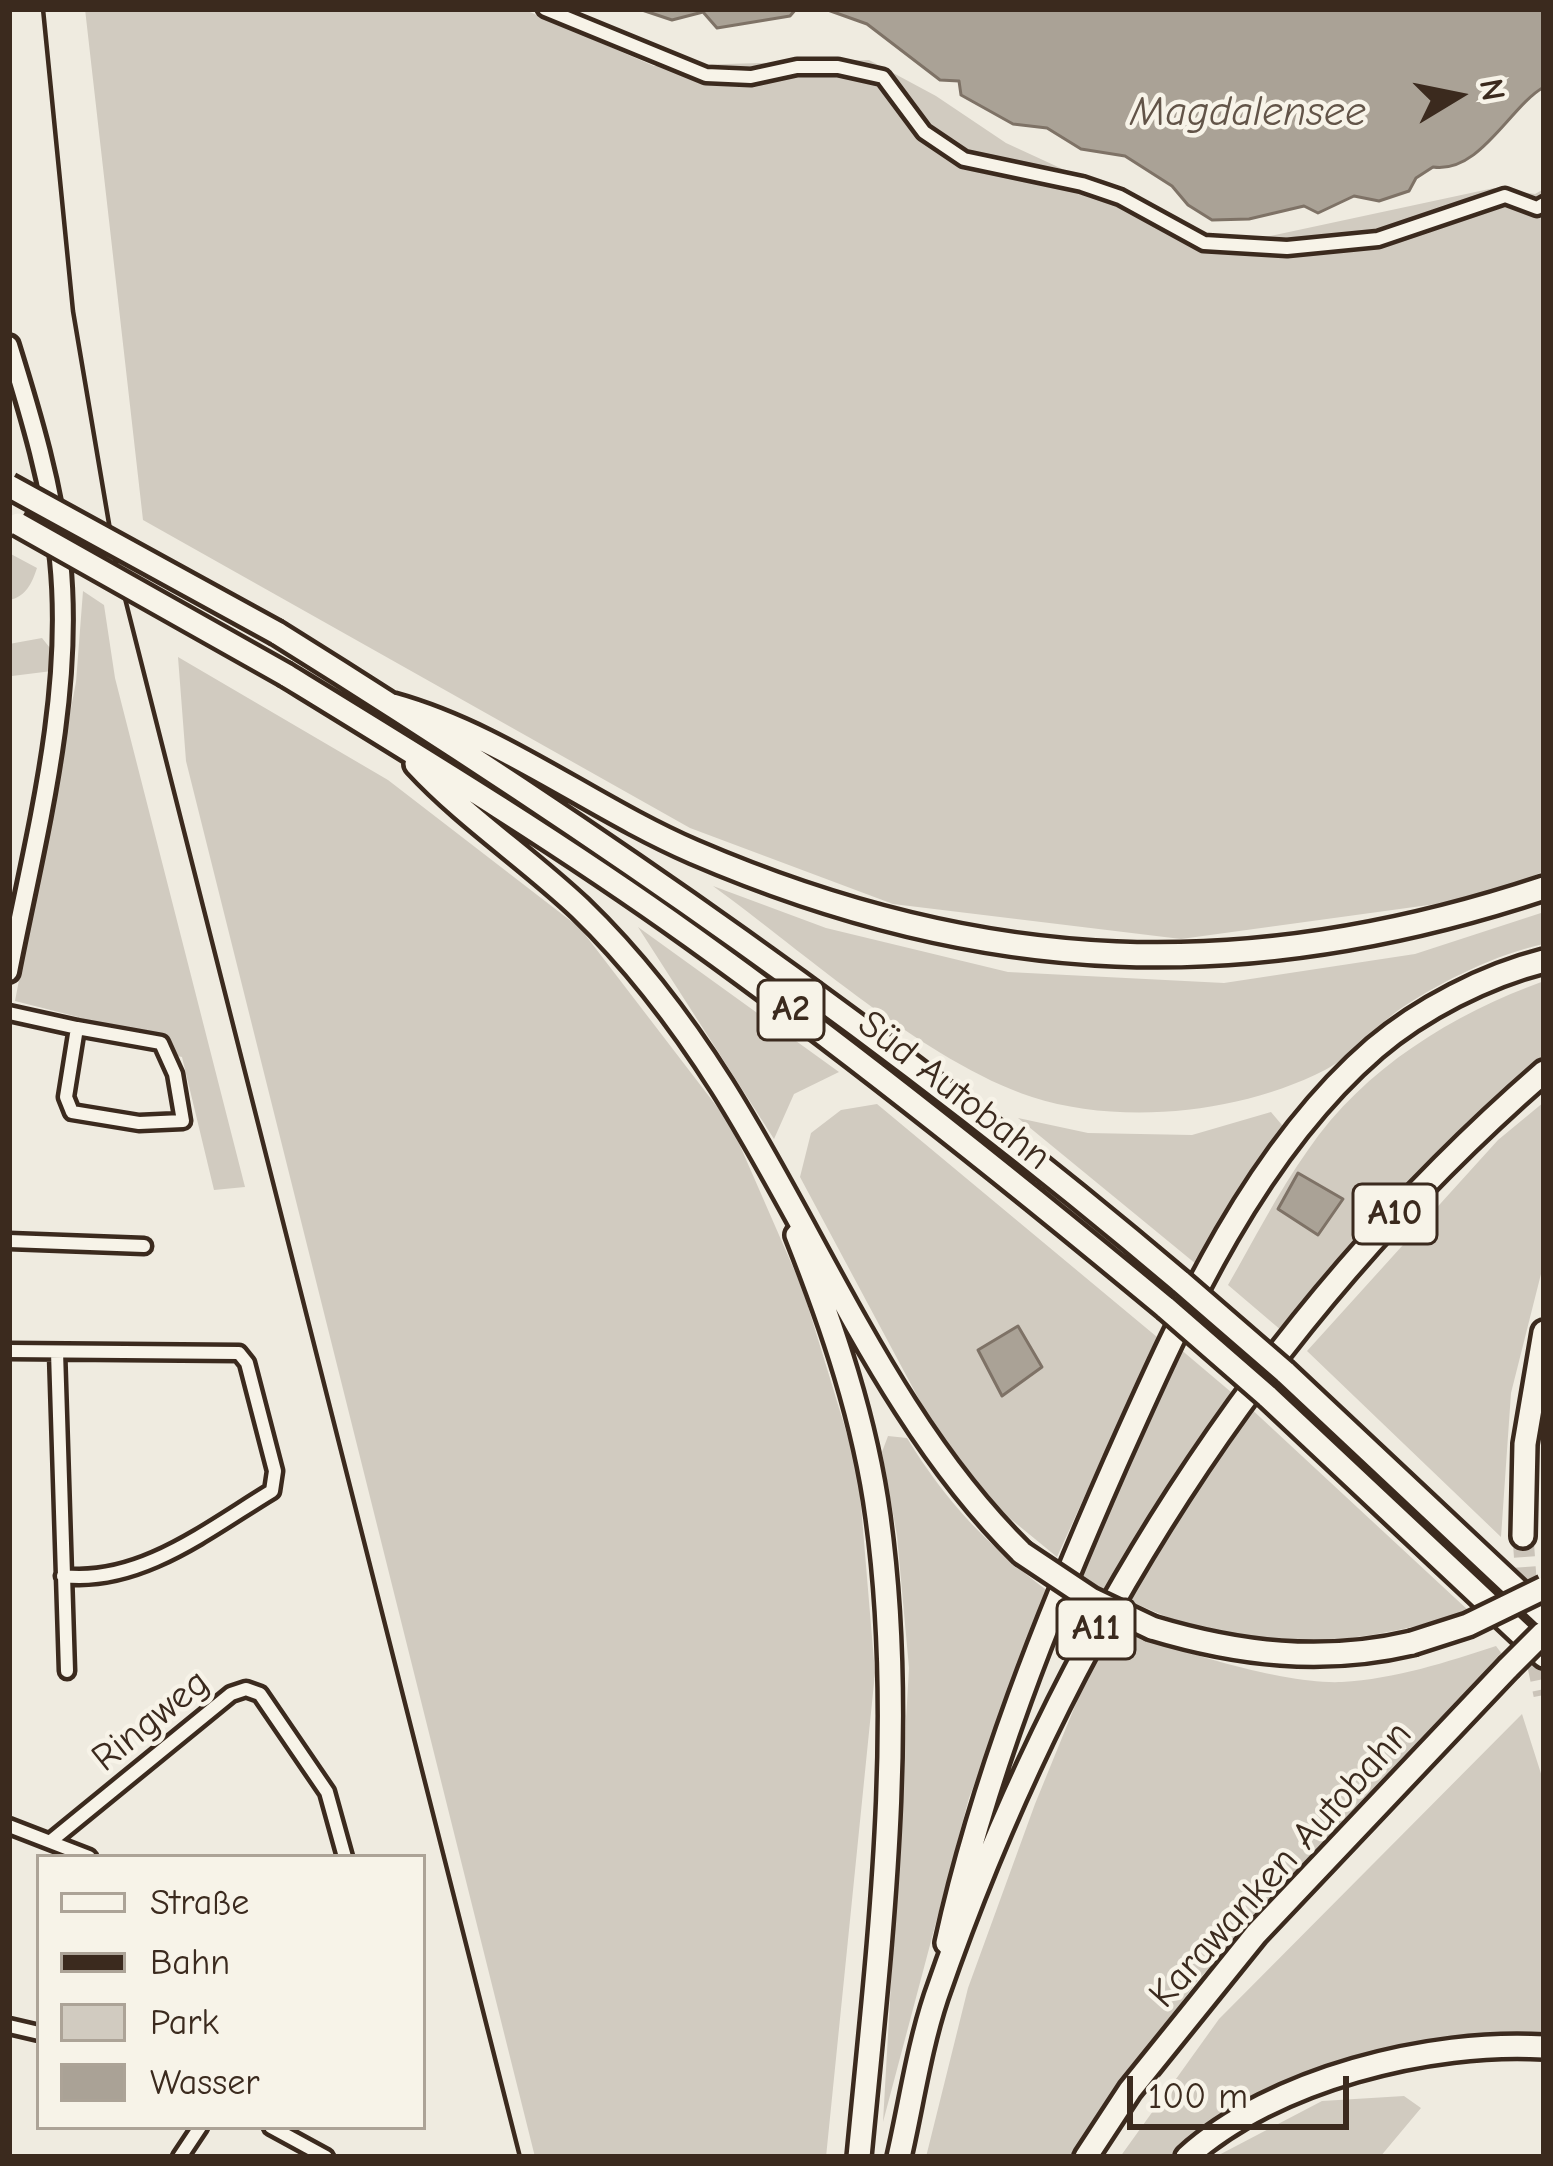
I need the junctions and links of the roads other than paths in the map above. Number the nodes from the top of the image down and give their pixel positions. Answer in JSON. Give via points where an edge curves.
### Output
{"nodes":[{"id":1,"x":545,"y":9,"type":"edge"},
{"id":2,"x":1544,"y":204,"type":"edge"},
{"id":3,"x":9,"y":345,"type":"edge"},
{"id":4,"x":9,"y":487,"type":"edge"},
{"id":5,"x":13,"y":522,"type":"edge"},
{"id":6,"x":393,"y":705,"type":"junction"},
{"id":7,"x":395,"y":741,"type":"junction"},
{"id":8,"x":1544,"y":888,"type":"edge"},
{"id":9,"x":1544,"y":962,"type":"edge"},
{"id":10,"x":9,"y":972,"type":"edge"},
{"id":11,"x":9,"y":1013,"type":"edge"},
{"id":12,"x":77,"y":1028,"type":"junction"},
{"id":13,"x":1544,"y":1072,"type":"edge"},
{"id":14,"x":775,"y":1179,"type":"junction"},
{"id":15,"x":9,"y":1241,"type":"edge"},
{"id":16,"x":144,"y":1246,"type":"dead end"},
{"id":17,"x":1544,"y":1332,"type":"edge"},
{"id":18,"x":9,"y":1351,"type":"edge"},
{"id":19,"x":57,"y":1352,"type":"junction"},
{"id":20,"x":1274,"y":1371,"type":"junction"},
{"id":21,"x":1523,"y":1536,"type":"tunnel mouth"},
{"id":22,"x":63,"y":1576,"type":"junction"},
{"id":23,"x":1544,"y":1588,"type":"edge"},
{"id":24,"x":1544,"y":1615,"type":"edge"},
{"id":25,"x":1544,"y":1632,"type":"edge"},
{"id":26,"x":1544,"y":1654,"type":"edge"},
{"id":27,"x":67,"y":1671,"type":"dead end"},
{"id":28,"x":1463,"y":1720,"type":"junction"},
{"id":29,"x":9,"y":1826,"type":"edge"},
{"id":30,"x":51,"y":1841,"type":"junction"},
{"id":31,"x":82,"y":1854,"type":"edge"},
{"id":32,"x":344,"y":1854,"type":"edge"},
{"id":33,"x":935,"y":2000,"type":"junction"},
{"id":34,"x":1544,"y":2048,"type":"edge"},
{"id":35,"x":198,"y":2130,"type":"edge"},
{"id":36,"x":280,"y":2130,"type":"edge"},
{"id":37,"x":180,"y":2157,"type":"edge"},
{"id":38,"x":326,"y":2157,"type":"edge"},
{"id":39,"x":859,"y":2157,"type":"edge"},
{"id":40,"x":899,"y":2157,"type":"edge"},
{"id":41,"x":1085,"y":2157,"type":"edge"},
{"id":42,"x":1187,"y":2157,"type":"edge"}],
"edges":[{"from":1,"to":2,"type":"street","via":[[706,75],[838,67],[883,77],[924,132],[964,159],[1120,197],[1204,243],[1287,248],[1378,239],[1505,196]]},
{"from":3,"to":10,"type":"street","via":[[53,505],[63,626],[48,765]]},
{"from":4,"to":6,"type":"highway","name":"Süd Autobahn","number":"A2","bridge":true},
{"from":5,"to":7,"type":"highway","name":"Süd Autobahn","number":"A2","bridge":true},
{"from":6,"to":8,"type":"highway","via":[[441,718],[690,851],[872,918],[970,941],[1208,957],[1370,938]]},
{"from":6,"to":20,"type":"highway","name":"Süd Autobahn","number":"A2","bridge":true,"via":[[805,984],[1181,1282]]},
{"from":7,"to":14,"type":"highway","via":[[582,911],[658,996]]},
{"from":7,"to":26,"type":"highway","name":"Süd Autobahn","number":"A2","bridge":true,"via":[[689,935],[897,1089],[1267,1396]]},
{"from":9,"to":33,"type":"highway","via":[[1486,981],[1377,1047],[1297,1131],[1243,1213],[1154,1377],[1029,1673],[955,1905]]},
{"from":11,"to":12,"type":"street"},
{"from":12,"to":12,"type":"street","via":[[66,1096],[72,1112],[183,1121],[160,1042]]},
{"from":13,"to":20,"type":"highway","number":"A10","via":[[1337,1277]]},
{"from":14,"to":23,"type":"highway","bridge":true,"via":[[950,1474],[1022,1552],[1091,1599],[1201,1642],[1279,1654],[1355,1653],[1468,1625]]},
{"from":14,"to":39,"type":"highway","via":[[853,1395],[889,1614],[876,1979]]},
{"from":15,"to":16,"type":"street"},
{"from":17,"to":21,"type":"highway","via":[[1525,1444]]},
{"from":18,"to":19,"type":"street"},
{"from":19,"to":22,"type":"street"},
{"from":19,"to":22,"type":"street","via":[[239,1353],[276,1484],[147,1563],[107,1577]]},
{"from":20,"to":24,"type":"highway","name":"Süd Autobahn","number":"A2"},
{"from":20,"to":33,"type":"highway","number":"A11","via":[[1127,1571],[1014,1798]]},
{"from":22,"to":27,"type":"street"},
{"from":25,"to":28,"type":"highway","name":"Karawanken Autobahn","bridge":true},
{"from":26,"to":28,"type":"highway"},
{"from":28,"to":41,"type":"highway","name":"Karawanken Autobahn","via":[[1256,1934]]},
{"from":29,"to":30,"type":"street"},
{"from":30,"to":31,"type":"street"},
{"from":30,"to":32,"type":"street","name":"Ringweg","via":[[246,1689],[260,1694],[327,1792]]},
{"from":33,"to":40,"type":"highway","number":"A11"},
{"from":34,"to":42,"type":"highway","via":[[1451,2050],[1353,2072],[1265,2109]]},
{"from":35,"to":37,"type":"street"},
{"from":36,"to":38,"type":"street"}]}
